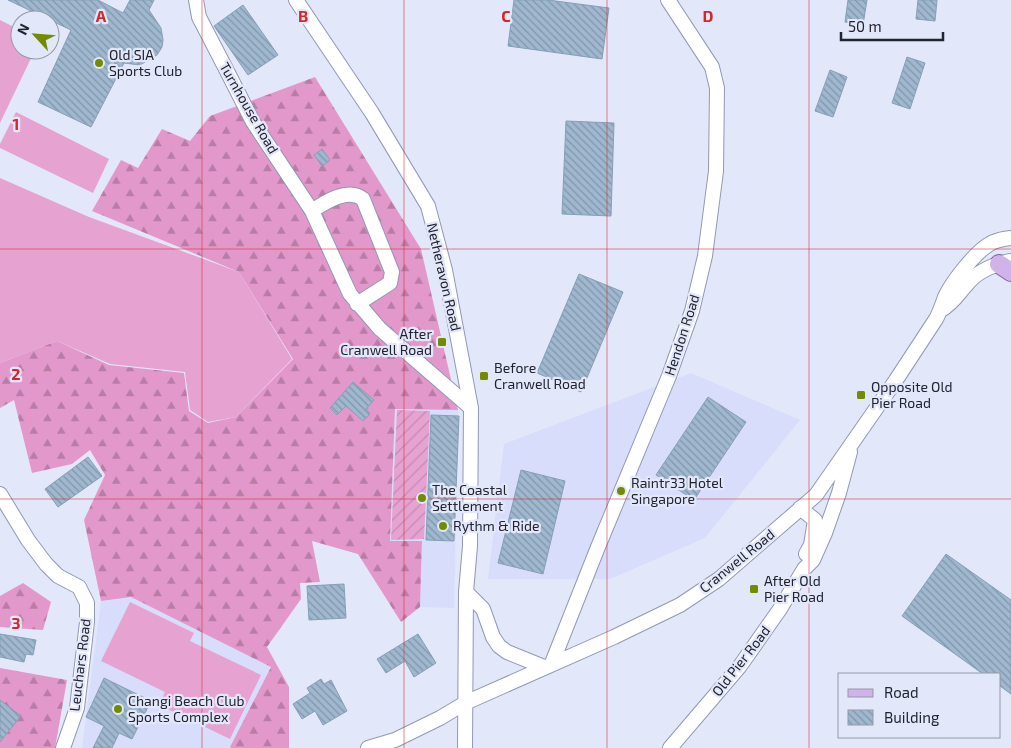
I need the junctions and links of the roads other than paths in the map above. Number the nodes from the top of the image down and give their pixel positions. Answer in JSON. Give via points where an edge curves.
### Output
{"nodes":[{"id":1,"x":196,"y":0,"type":"edge"},
{"id":2,"x":296,"y":0,"type":"edge"},
{"id":3,"x":668,"y":0,"type":"edge"},
{"id":4,"x":312,"y":211,"type":"junction"},
{"id":5,"x":1011,"y":238,"type":"edge"},
{"id":6,"x":1007,"y":265,"type":"edge"},
{"id":7,"x":357,"y":304,"type":"junction"},
{"id":8,"x":941,"y":310,"type":"junction"},
{"id":9,"x":471,"y":408,"type":"junction"},
{"id":10,"x":852,"y":444,"type":"junction"},
{"id":11,"x":0,"y":494,"type":"edge"},
{"id":12,"x":816,"y":495,"type":"junction"},
{"id":13,"x":800,"y":508,"type":"junction"},
{"id":14,"x":825,"y":533,"type":"junction"},
{"id":15,"x":804,"y":569,"type":"junction"},
{"id":16,"x":466,"y":592,"type":"junction"},
{"id":17,"x":548,"y":665,"type":"junction"},
{"id":18,"x":465,"y":703,"type":"junction"},
{"id":19,"x":63,"y":748,"type":"edge"},
{"id":20,"x":368,"y":748,"type":"edge"},
{"id":21,"x":464,"y":748,"type":"edge"},
{"id":22,"x":670,"y":748,"type":"edge"}],
"edges":[{"from":1,"to":4,"type":"street","name":"Turnhouse Road","via":[[199,17],[253,122]]},
{"from":2,"to":9,"type":"street","name":"Netheravon Road","via":[[372,113],[428,206]]},
{"from":3,"to":17,"type":"street","name":"Hendon Road","via":[[712,67],[717,88],[716,171],[705,256],[692,311],[669,376]]},
{"from":4,"to":7,"type":"street","name":"Turnhouse Road"},
{"from":4,"to":7,"type":"street","via":[[340,196],[363,199],[392,277],[390,283]]},
{"from":5,"to":8,"type":"street","name":"Cranwell Road","via":[[989,245],[974,258],[950,290]]},
{"from":6,"to":8,"type":"street","name":"Cranwell Road","via":[[990,268],[970,280],[952,304]]},
{"from":7,"to":9,"type":"street","name":"Turnhouse Road","via":[[380,329]]},
{"from":8,"to":10,"type":"street","name":"Cranwell Road"},
{"from":9,"to":16,"type":"street","name":"Netheravon Road","via":[[470,546]]},
{"from":10,"to":12,"type":"street","name":"Cranwell Road"},
{"from":10,"to":14,"type":"street","name":"Old Pier Road"},
{"from":11,"to":19,"type":"street","name":"Leuchars Road","via":[[42,558],[58,576],[79,587],[87,603],[77,708]]},
{"from":12,"to":13,"type":"street","name":"Cranwell Road"},
{"from":12,"to":14,"type":"street","name":"Old Pier Road","via":[[828,513]]},
{"from":13,"to":15,"type":"street","name":"Old Pier Road","via":[[815,520]]},
{"from":13,"to":17,"type":"street","name":"Cranwell Road","via":[[719,579],[680,605]]},
{"from":14,"to":15,"type":"street","name":"Old Pier Road","via":[[813,560]]},
{"from":15,"to":22,"type":"street","name":"Old Pier Road","via":[[740,666]]},
{"from":16,"to":17,"type":"street","via":[[483,609],[499,646],[507,652]]},
{"from":16,"to":18,"type":"street","name":"Netheravon Road"},
{"from":17,"to":18,"type":"street","name":"Cranwell Road"},
{"from":18,"to":20,"type":"street","name":"Cranwell Road","via":[[395,740]]},
{"from":18,"to":21,"type":"street","name":"Netheravon Road"}]}
